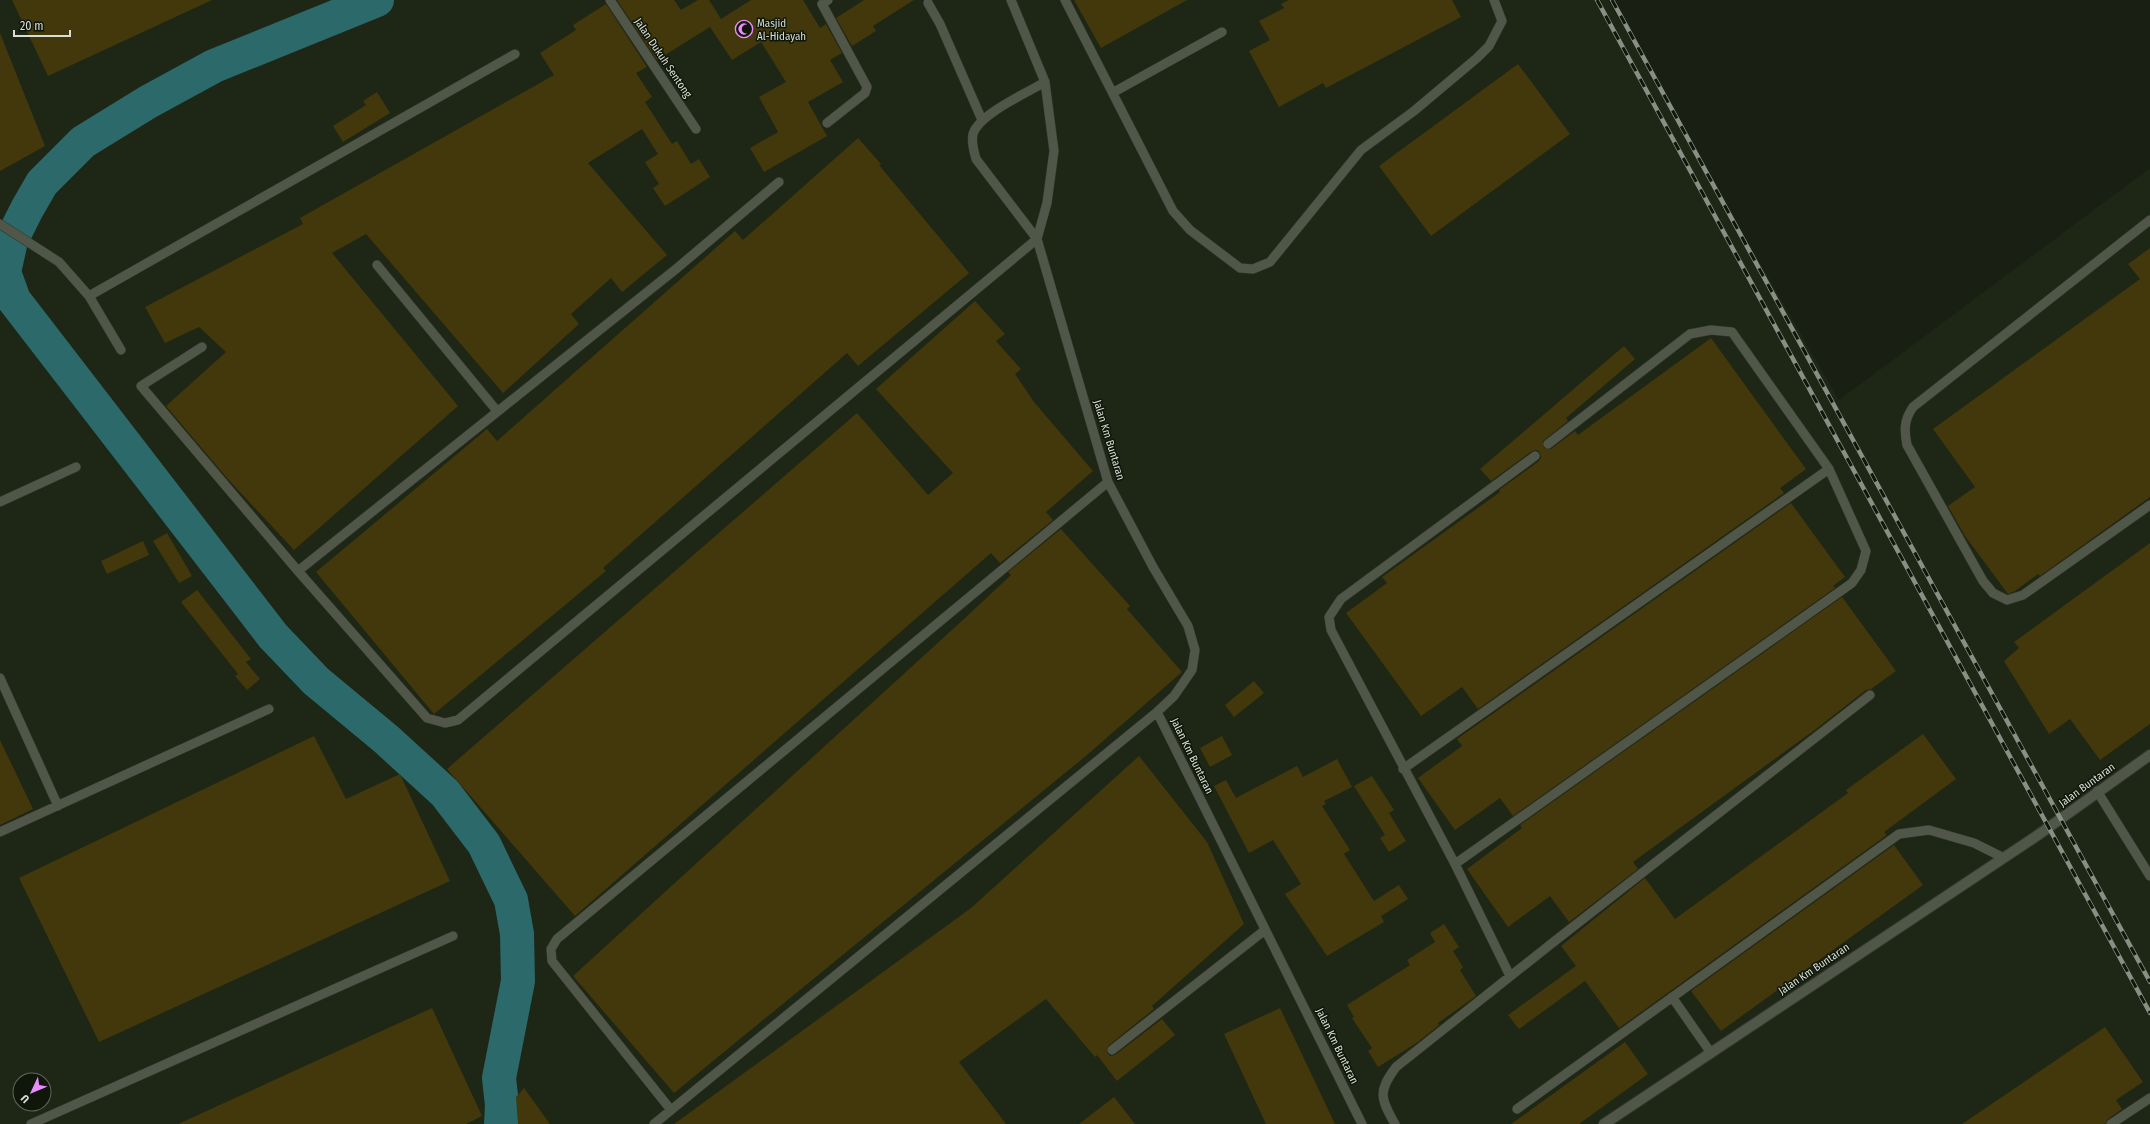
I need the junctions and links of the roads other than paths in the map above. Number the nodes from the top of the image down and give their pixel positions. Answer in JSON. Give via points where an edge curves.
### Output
{"nodes":[{"id":1,"x":610,"y":0,"type":"edge"},
{"id":2,"x":1011,"y":0,"type":"edge"},
{"id":3,"x":1065,"y":0,"type":"edge"},
{"id":4,"x":1494,"y":0,"type":"edge"},
{"id":5,"x":823,"y":1,"type":"edge"},
{"id":6,"x":928,"y":3,"type":"dead end"},
{"id":7,"x":1222,"y":32,"type":"dead end"},
{"id":8,"x":515,"y":54,"type":"dead end"},
{"id":9,"x":1045,"y":82,"type":"junction"},
{"id":10,"x":1114,"y":92,"type":"junction"},
{"id":11,"x":982,"y":120,"type":"junction"},
{"id":12,"x":827,"y":123,"type":"dead end"},
{"id":13,"x":696,"y":129,"type":"dead end"},
{"id":14,"x":779,"y":182,"type":"dead end"},
{"id":15,"x":2150,"y":220,"type":"edge"},
{"id":16,"x":0,"y":224,"type":"edge"},
{"id":17,"x":1037,"y":239,"type":"junction"},
{"id":18,"x":377,"y":265,"type":"dead end"},
{"id":19,"x":89,"y":296,"type":"junction"},
{"id":20,"x":202,"y":347,"type":"dead end"},
{"id":21,"x":121,"y":350,"type":"dead end"},
{"id":22,"x":497,"y":411,"type":"junction"},
{"id":23,"x":1548,"y":444,"type":"dead end"},
{"id":24,"x":1534,"y":456,"type":"dead end"},
{"id":25,"x":76,"y":467,"type":"dead end"},
{"id":26,"x":1829,"y":469,"type":"junction"},
{"id":27,"x":1108,"y":482,"type":"junction"},
{"id":28,"x":0,"y":502,"type":"edge"},
{"id":29,"x":2150,"y":505,"type":"edge"},
{"id":30,"x":298,"y":571,"type":"junction"},
{"id":31,"x":0,"y":678,"type":"edge"},
{"id":32,"x":1870,"y":694,"type":"dead end"},
{"id":33,"x":269,"y":709,"type":"dead end"},
{"id":34,"x":1157,"y":712,"type":"junction"},
{"id":35,"x":2150,"y":755,"type":"edge"},
{"id":36,"x":1404,"y":769,"type":"junction"},
{"id":37,"x":2097,"y":791,"type":"junction"},
{"id":38,"x":58,"y":806,"type":"junction"},
{"id":39,"x":0,"y":832,"type":"edge"},
{"id":40,"x":2038,"y":835,"type":"joint"},
{"id":41,"x":2002,"y":857,"type":"junction"},
{"id":42,"x":1455,"y":864,"type":"junction"},
{"id":43,"x":2150,"y":876,"type":"edge"},
{"id":44,"x":1265,"y":930,"type":"junction"},
{"id":45,"x":453,"y":936,"type":"dead end"},
{"id":46,"x":1510,"y":976,"type":"junction"},
{"id":47,"x":1672,"y":997,"type":"junction"},
{"id":48,"x":1112,"y":1050,"type":"dead end"},
{"id":49,"x":1710,"y":1053,"type":"junction"},
{"id":50,"x":2150,"y":1098,"type":"edge"},
{"id":51,"x":1516,"y":1109,"type":"dead end"},
{"id":52,"x":671,"y":1110,"type":"junction"},
{"id":53,"x":32,"y":1124,"type":"edge"},
{"id":54,"x":654,"y":1124,"type":"edge"},
{"id":55,"x":1362,"y":1124,"type":"edge"},
{"id":56,"x":1394,"y":1124,"type":"edge"},
{"id":57,"x":1604,"y":1124,"type":"edge"},
{"id":58,"x":2111,"y":1124,"type":"edge"}],
"edges":[{"from":1,"to":13,"type":"lane","name":"Jalan Dukuh Sentong"},
{"from":2,"to":9,"type":"lane"},
{"from":3,"to":10,"type":"lane"},
{"from":4,"to":10,"type":"lane","via":[[1502,21],[1489,46],[1414,111],[1361,150],[1270,262],[1253,269],[1240,268],[1190,230],[1173,211]]},
{"from":5,"to":12,"type":"lane","via":[[867,87],[865,93]]},
{"from":6,"to":11,"type":"lane","via":[[940,24]]},
{"from":7,"to":10,"type":"lane"},
{"from":8,"to":19,"type":"lane"},
{"from":9,"to":11,"type":"lane"},
{"from":9,"to":17,"type":"lane","via":[[1054,151],[1047,203]]},
{"from":11,"to":17,"type":"lane","name":"Jalan Km Buntaran","via":[[973,135],[972,145],[976,159]]},
{"from":14,"to":22,"type":"lane","via":[[676,269]]},
{"from":15,"to":29,"type":"lane","via":[[1913,407],[1906,416],[1904,429],[1907,445],[1983,581],[1993,593],[2008,600],[2023,594]]},
{"from":16,"to":19,"type":"lane","via":[[59,262]]},
{"from":17,"to":27,"type":"lane","name":"Jalan Km Buntaran"},
{"from":17,"to":30,"type":"lane","via":[[458,720],[445,723],[427,718]]},
{"from":18,"to":22,"type":"lane"},
{"from":19,"to":21,"type":"lane"},
{"from":20,"to":30,"type":"lane","via":[[141,386]]},
{"from":22,"to":30,"type":"lane"},
{"from":23,"to":26,"type":"lane","via":[[1690,334],[1711,330],[1732,332]]},
{"from":24,"to":36,"type":"lane","via":[[1341,599],[1329,617],[1331,630]]},
{"from":25,"to":28,"type":"lane"},
{"from":26,"to":36,"type":"lane"},
{"from":26,"to":42,"type":"lane","via":[[1866,551],[1861,570],[1852,583]]},
{"from":27,"to":34,"type":"lane","name":"Jalan Km Buntaran","via":[[1188,626],[1195,650],[1192,670],[1174,696]]},
{"from":27,"to":52,"type":"lane","via":[[557,939],[551,949],[552,961]]},
{"from":31,"to":38,"type":"lane"},
{"from":32,"to":46,"type":"lane"},
{"from":33,"to":38,"type":"lane"},
{"from":34,"to":44,"type":"lane","name":"Jalan Km Buntaran"},
{"from":34,"to":52,"type":"lane"},
{"from":35,"to":37,"type":"street","name":"Jalan Buntaran"},
{"from":36,"to":42,"type":"lane"},
{"from":37,"to":40,"type":"street","name":"Jalan Buntaran"},
{"from":37,"to":43,"type":"lane"},
{"from":38,"to":39,"type":"lane"},
{"from":40,"to":41,"type":"street","name":"Jalan Km Buntaran"},
{"from":41,"to":47,"type":"lane","via":[[1974,843],[1929,830],[1899,834]]},
{"from":41,"to":49,"type":"street","name":"Jalan Km Buntaran"},
{"from":42,"to":46,"type":"lane"},
{"from":44,"to":48,"type":"lane"},
{"from":44,"to":55,"type":"lane","name":"Jalan Km Buntaran"},
{"from":45,"to":53,"type":"lane"},
{"from":46,"to":56,"type":"lane","via":[[1396,1067],[1385,1082],[1383,1104]]},
{"from":47,"to":49,"type":"lane"},
{"from":47,"to":51,"type":"lane"},
{"from":49,"to":57,"type":"street","name":"Jalan Km Buntaran"},
{"from":50,"to":58,"type":"lane"},
{"from":52,"to":54,"type":"lane"}]}
